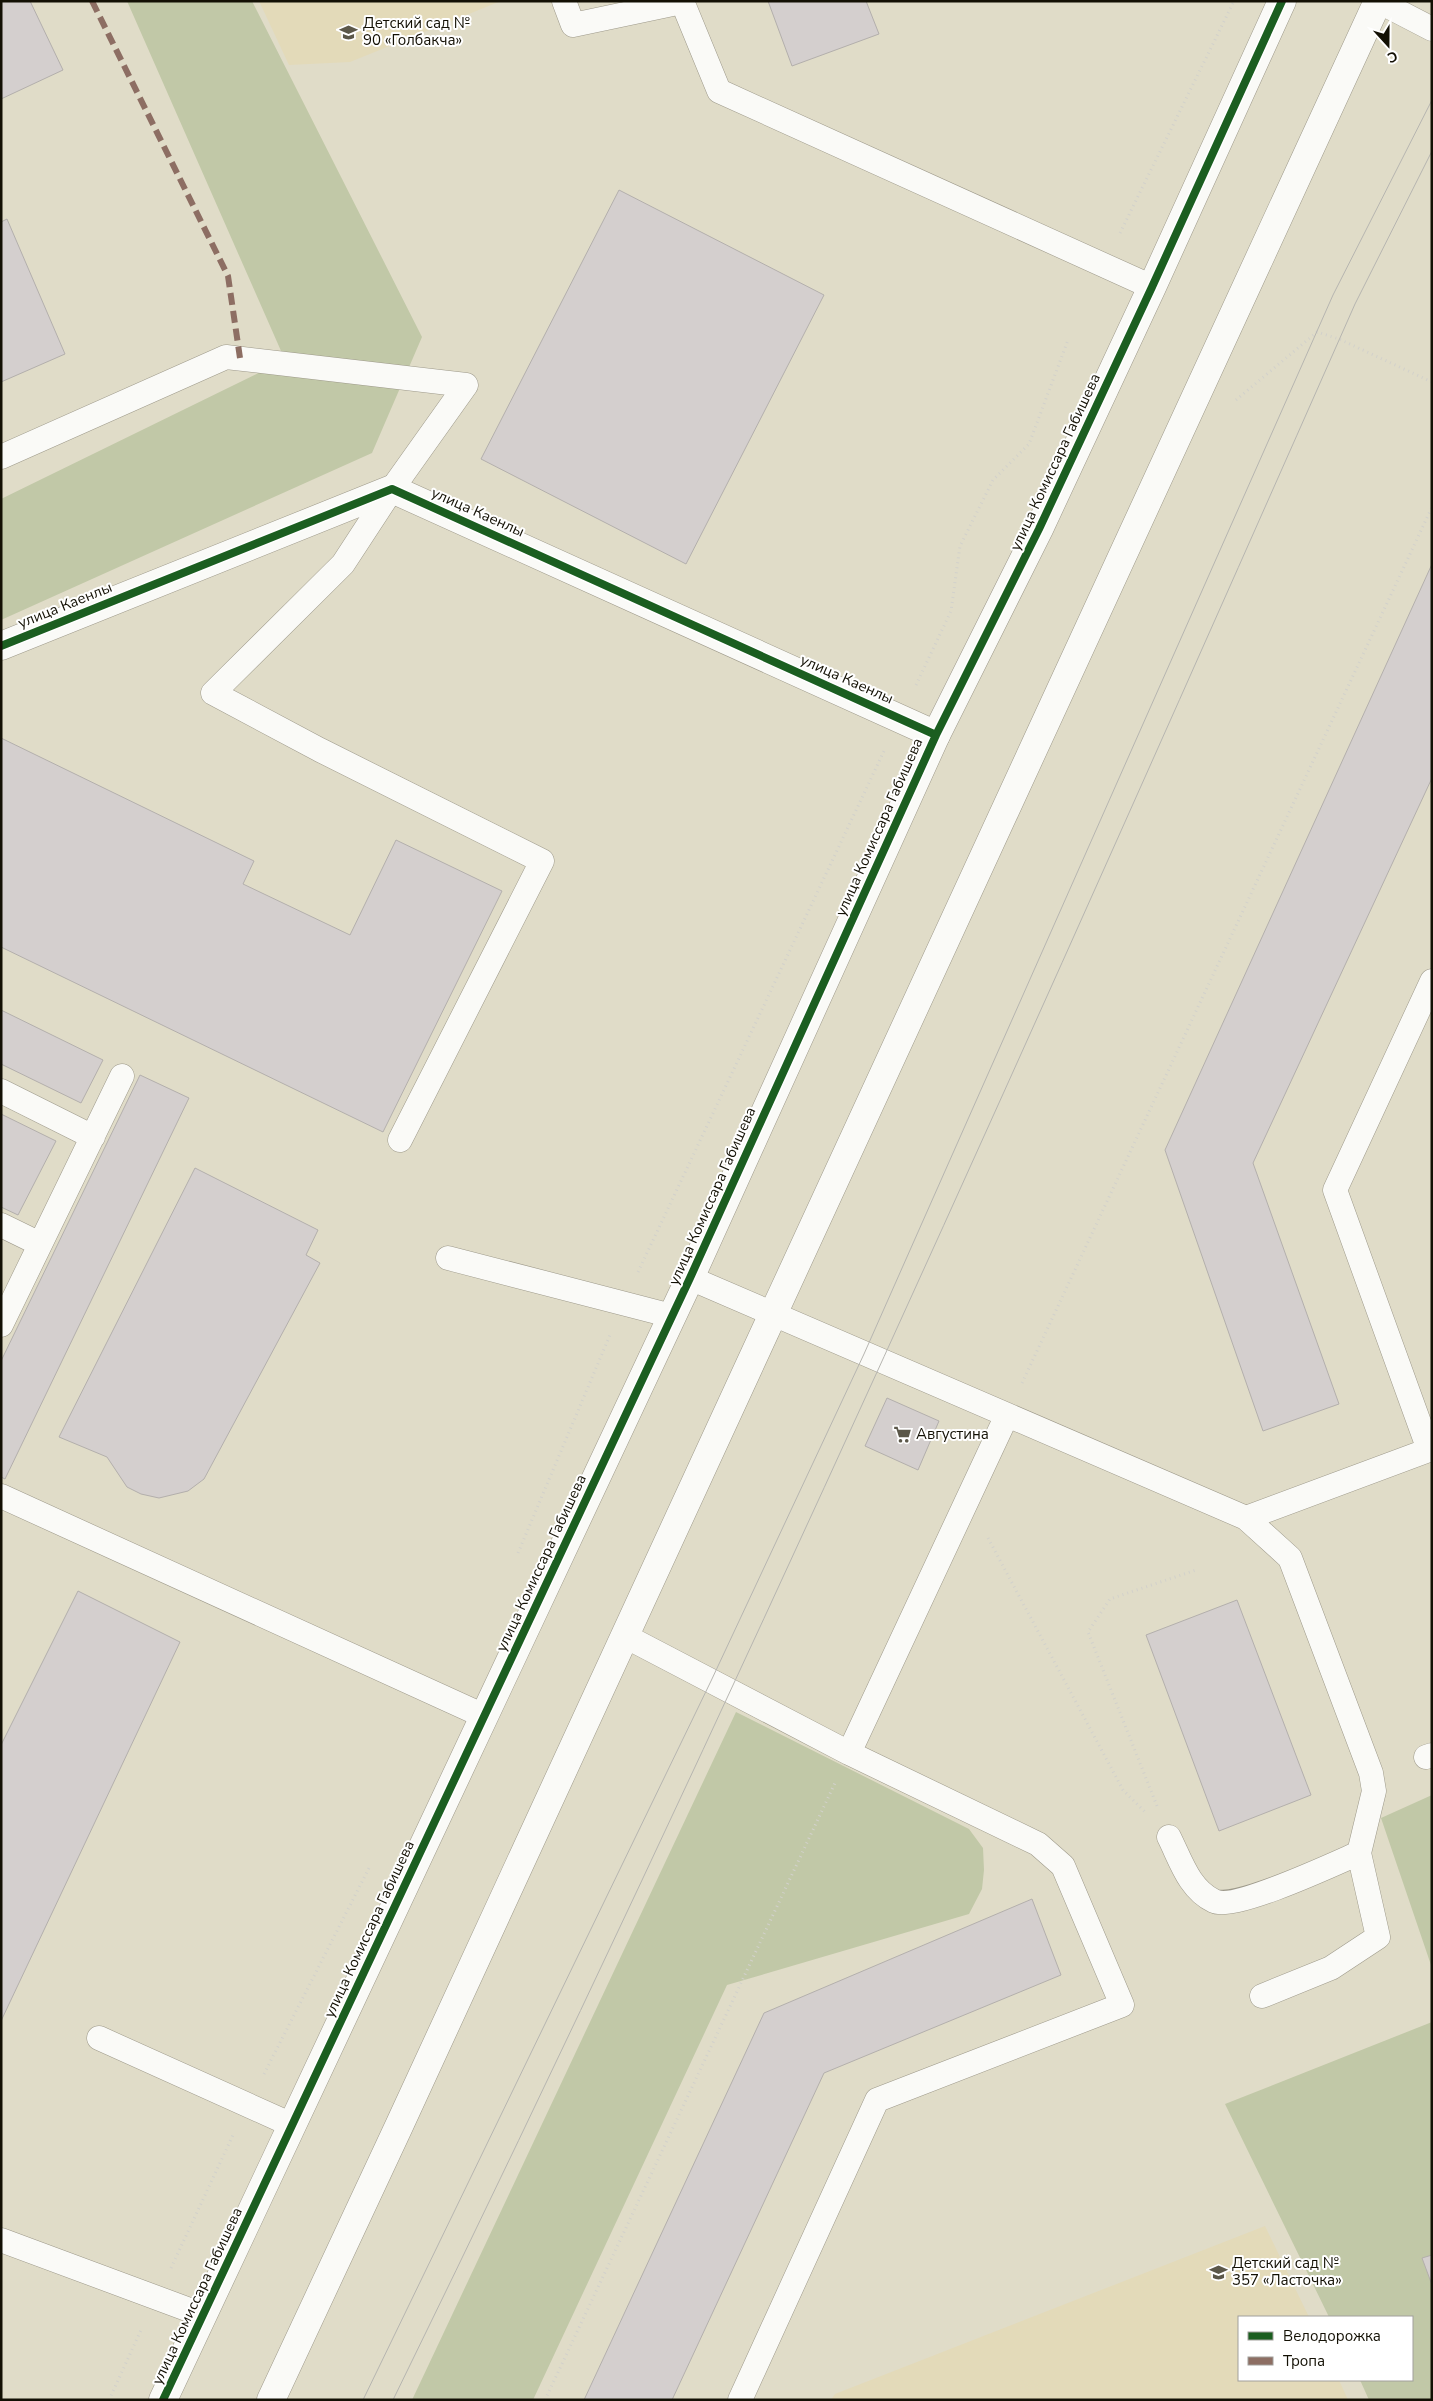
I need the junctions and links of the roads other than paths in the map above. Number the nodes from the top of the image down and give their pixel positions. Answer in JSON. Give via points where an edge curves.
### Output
{"nodes":[{"id":1,"x":564,"y":1,"type":"edge"},
{"id":2,"x":1282,"y":1,"type":"edge"},
{"id":3,"x":1378,"y":1,"type":"edge"},
{"id":4,"x":682,"y":2,"type":"edge"},
{"id":5,"x":1432,"y":29,"type":"edge"},
{"id":6,"x":1152,"y":287,"type":"junction"},
{"id":7,"x":1,"y":456,"type":"edge"},
{"id":8,"x":392,"y":489,"type":"junction"},
{"id":9,"x":1,"y":646,"type":"edge"},
{"id":10,"x":936,"y":735,"type":"junction"},
{"id":11,"x":1432,"y":981,"type":"edge"},
{"id":12,"x":122,"y":1076,"type":"dead end"},
{"id":13,"x":1,"y":1091,"type":"edge"},
{"id":14,"x":93,"y":1137,"type":"junction"},
{"id":15,"x":400,"y":1140,"type":"dead end"},
{"id":16,"x":1,"y":1225,"type":"edge"},
{"id":17,"x":40,"y":1244,"type":"junction"},
{"id":18,"x":448,"y":1258,"type":"dead end"},
{"id":19,"x":690,"y":1278,"type":"junction"},
{"id":20,"x":773,"y":1315,"type":"junction"},
{"id":21,"x":672,"y":1316,"type":"junction"},
{"id":22,"x":1,"y":1325,"type":"edge"},
{"id":23,"x":1007,"y":1415,"type":"junction"},
{"id":24,"x":1431,"y":1452,"type":"edge"},
{"id":25,"x":1,"y":1496,"type":"edge"},
{"id":26,"x":1246,"y":1518,"type":"junction"},
{"id":27,"x":625,"y":1636,"type":"junction"},
{"id":28,"x":484,"y":1716,"type":"junction"},
{"id":29,"x":849,"y":1753,"type":"junction"},
{"id":30,"x":1169,"y":1837,"type":"road end"},
{"id":31,"x":1359,"y":1853,"type":"junction"},
{"id":32,"x":1262,"y":1996,"type":"dead end"},
{"id":33,"x":99,"y":2038,"type":"dead end"},
{"id":34,"x":292,"y":2126,"type":"junction"},
{"id":35,"x":1,"y":2240,"type":"edge"},
{"id":36,"x":203,"y":2315,"type":"junction"},
{"id":37,"x":163,"y":2400,"type":"edge"},
{"id":38,"x":271,"y":2400,"type":"edge"},
{"id":39,"x":740,"y":2400,"type":"edge"}],
"edges":[{"from":1,"to":4,"type":"lane","via":[[573,25]]},
{"from":2,"to":6,"type":"street","name":"улица Комиссара Габишева"},
{"from":3,"to":5,"type":"lane"},
{"from":3,"to":20,"type":"street"},
{"from":4,"to":6,"type":"lane","via":[[719,91]]},
{"from":6,"to":10,"type":"street","name":"улица Комиссара Габишева","via":[[1039,529]]},
{"from":7,"to":8,"type":"lane","via":[[226,357],[466,385]]},
{"from":8,"to":9,"type":"street","name":"улица Каенлы"},
{"from":8,"to":10,"type":"street","name":"улица Каенлы"},
{"from":8,"to":15,"type":"lane","via":[[343,564],[213,693],[542,861]]},
{"from":10,"to":19,"type":"street","name":"улица Комиссара Габишева"},
{"from":11,"to":24,"type":"lane","via":[[1335,1190]]},
{"from":12,"to":14,"type":"lane"},
{"from":13,"to":14,"type":"lane"},
{"from":14,"to":17,"type":"lane"},
{"from":16,"to":17,"type":"lane"},
{"from":17,"to":22,"type":"lane"},
{"from":18,"to":21,"type":"lane"},
{"from":19,"to":20,"type":"lane"},
{"from":19,"to":21,"type":"street","name":"улица Комиссара Габишева"},
{"from":20,"to":23,"type":"lane"},
{"from":20,"to":27,"type":"street"},
{"from":21,"to":28,"type":"street","name":"улица Комиссара Габишева"},
{"from":23,"to":26,"type":"lane"},
{"from":23,"to":29,"type":"lane"},
{"from":24,"to":26,"type":"lane"},
{"from":25,"to":28,"type":"lane"},
{"from":26,"to":31,"type":"lane","via":[[1290,1558],[1371,1773],[1374,1791]]},
{"from":27,"to":29,"type":"lane"},
{"from":27,"to":38,"type":"street"},
{"from":28,"to":34,"type":"street","name":"улица Комиссара Габишева"},
{"from":29,"to":39,"type":"lane","via":[[1038,1844],[1064,1866],[1122,2005],[877,2100]]},
{"from":30,"to":31,"type":"lane","via":[[1190,1883],[1216,1902],[1231,1902],[1269,1890]]},
{"from":31,"to":32,"type":"lane","via":[[1378,1936],[1331,1968]]},
{"from":33,"to":34,"type":"lane"},
{"from":34,"to":36,"type":"street","name":"улица Комиссара Габишева"},
{"from":35,"to":36,"type":"lane"},
{"from":36,"to":37,"type":"street","name":"улица Комиссара Габишева"}]}
